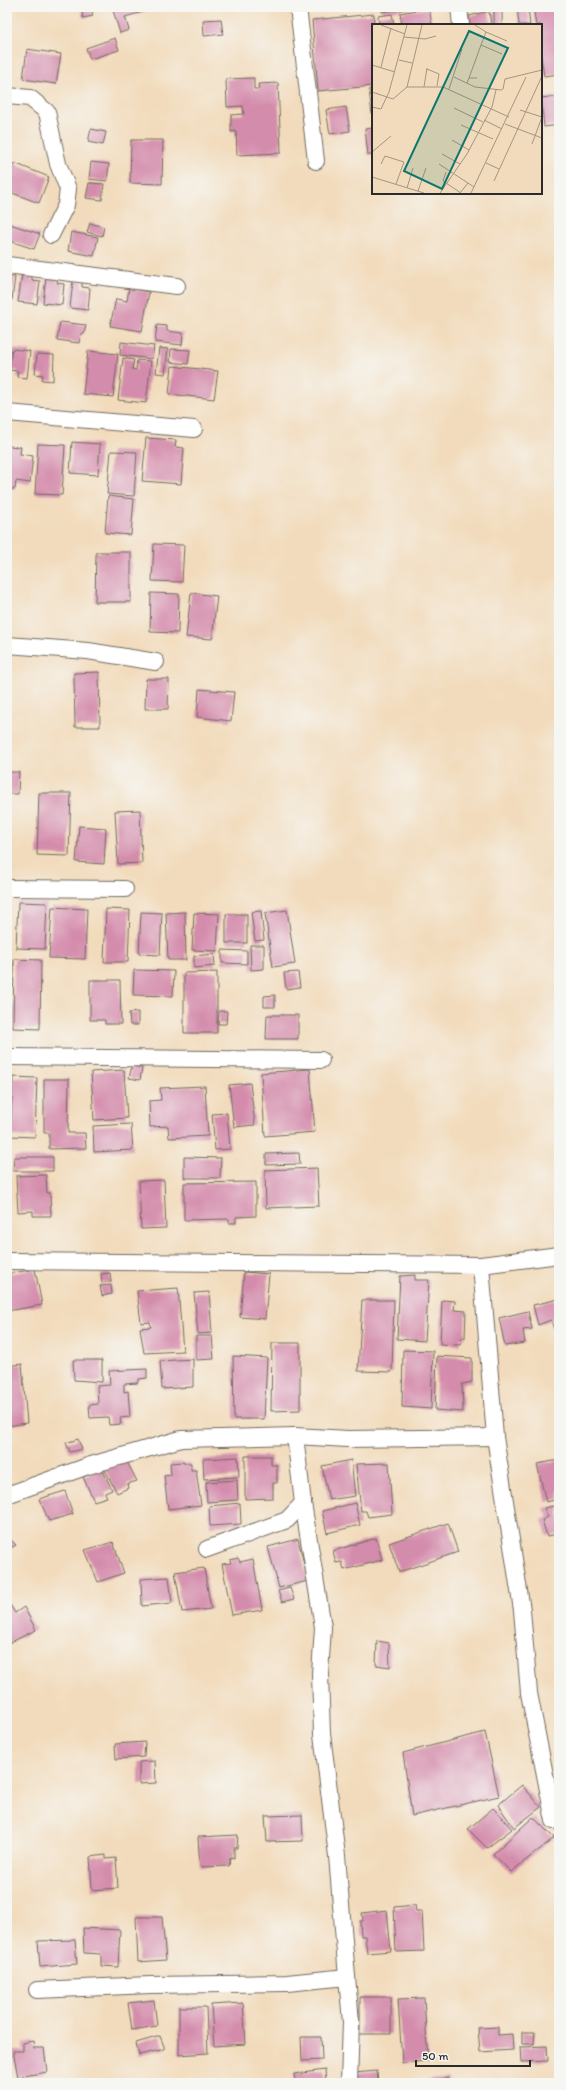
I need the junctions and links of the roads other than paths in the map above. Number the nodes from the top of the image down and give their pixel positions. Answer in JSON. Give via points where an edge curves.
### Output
{"nodes":[{"id":1,"x":298,"y":7,"type":"edge"},
{"id":2,"x":459,"y":7,"type":"edge"},
{"id":3,"x":460,"y":24,"type":"edge"},
{"id":4,"x":7,"y":96,"type":"edge"},
{"id":5,"x":316,"y":161,"type":"dead end"},
{"id":6,"x":51,"y":235,"type":"dead end"},
{"id":7,"x":7,"y":265,"type":"edge"},
{"id":8,"x":177,"y":286,"type":"dead end"},
{"id":9,"x":7,"y":413,"type":"edge"},
{"id":10,"x":194,"y":429,"type":"dead end"},
{"id":11,"x":7,"y":646,"type":"edge"},
{"id":12,"x":153,"y":662,"type":"dead end"},
{"id":13,"x":7,"y":888,"type":"edge"},
{"id":14,"x":125,"y":889,"type":"dead end"},
{"id":15,"x":7,"y":1057,"type":"edge"},
{"id":16,"x":321,"y":1060,"type":"dead end"},
{"id":17,"x":559,"y":1255,"type":"edge"},
{"id":18,"x":7,"y":1261,"type":"edge"},
{"id":19,"x":480,"y":1266,"type":"junction"},
{"id":20,"x":296,"y":1436,"type":"junction"},
{"id":21,"x":495,"y":1437,"type":"junction"},
{"id":22,"x":7,"y":1494,"type":"edge"},
{"id":23,"x":303,"y":1503,"type":"junction"},
{"id":24,"x":207,"y":1549,"type":"dead end"},
{"id":25,"x":554,"y":1821,"type":"dead end"},
{"id":26,"x":348,"y":1977,"type":"junction"},
{"id":27,"x":37,"y":1990,"type":"dead end"},
{"id":28,"x":349,"y":2083,"type":"edge"}],
"edges":[{"from":1,"to":5,"type":"street"},
{"from":2,"to":3,"type":"street"},
{"from":4,"to":6,"type":"street","via":[[30,98],[47,112],[58,164],[68,189],[66,205]]},
{"from":7,"to":8,"type":"street"},
{"from":9,"to":10,"type":"street"},
{"from":11,"to":12,"type":"street"},
{"from":13,"to":14,"type":"street"},
{"from":15,"to":16,"type":"street"},
{"from":17,"to":19,"type":"street"},
{"from":18,"to":19,"type":"street"},
{"from":19,"to":21,"type":"street"},
{"from":20,"to":21,"type":"street","via":[[348,1439]]},
{"from":20,"to":22,"type":"street","via":[[181,1439],[88,1466]]},
{"from":20,"to":23,"type":"street"},
{"from":21,"to":25,"type":"street","via":[[522,1610],[530,1693]]},
{"from":23,"to":24,"type":"street","via":[[287,1520]]},
{"from":23,"to":26,"type":"street","via":[[323,1627],[320,1674],[322,1734]]},
{"from":26,"to":27,"type":"street","via":[[287,1983]]},
{"from":26,"to":28,"type":"street","via":[[351,2022]]}]}
